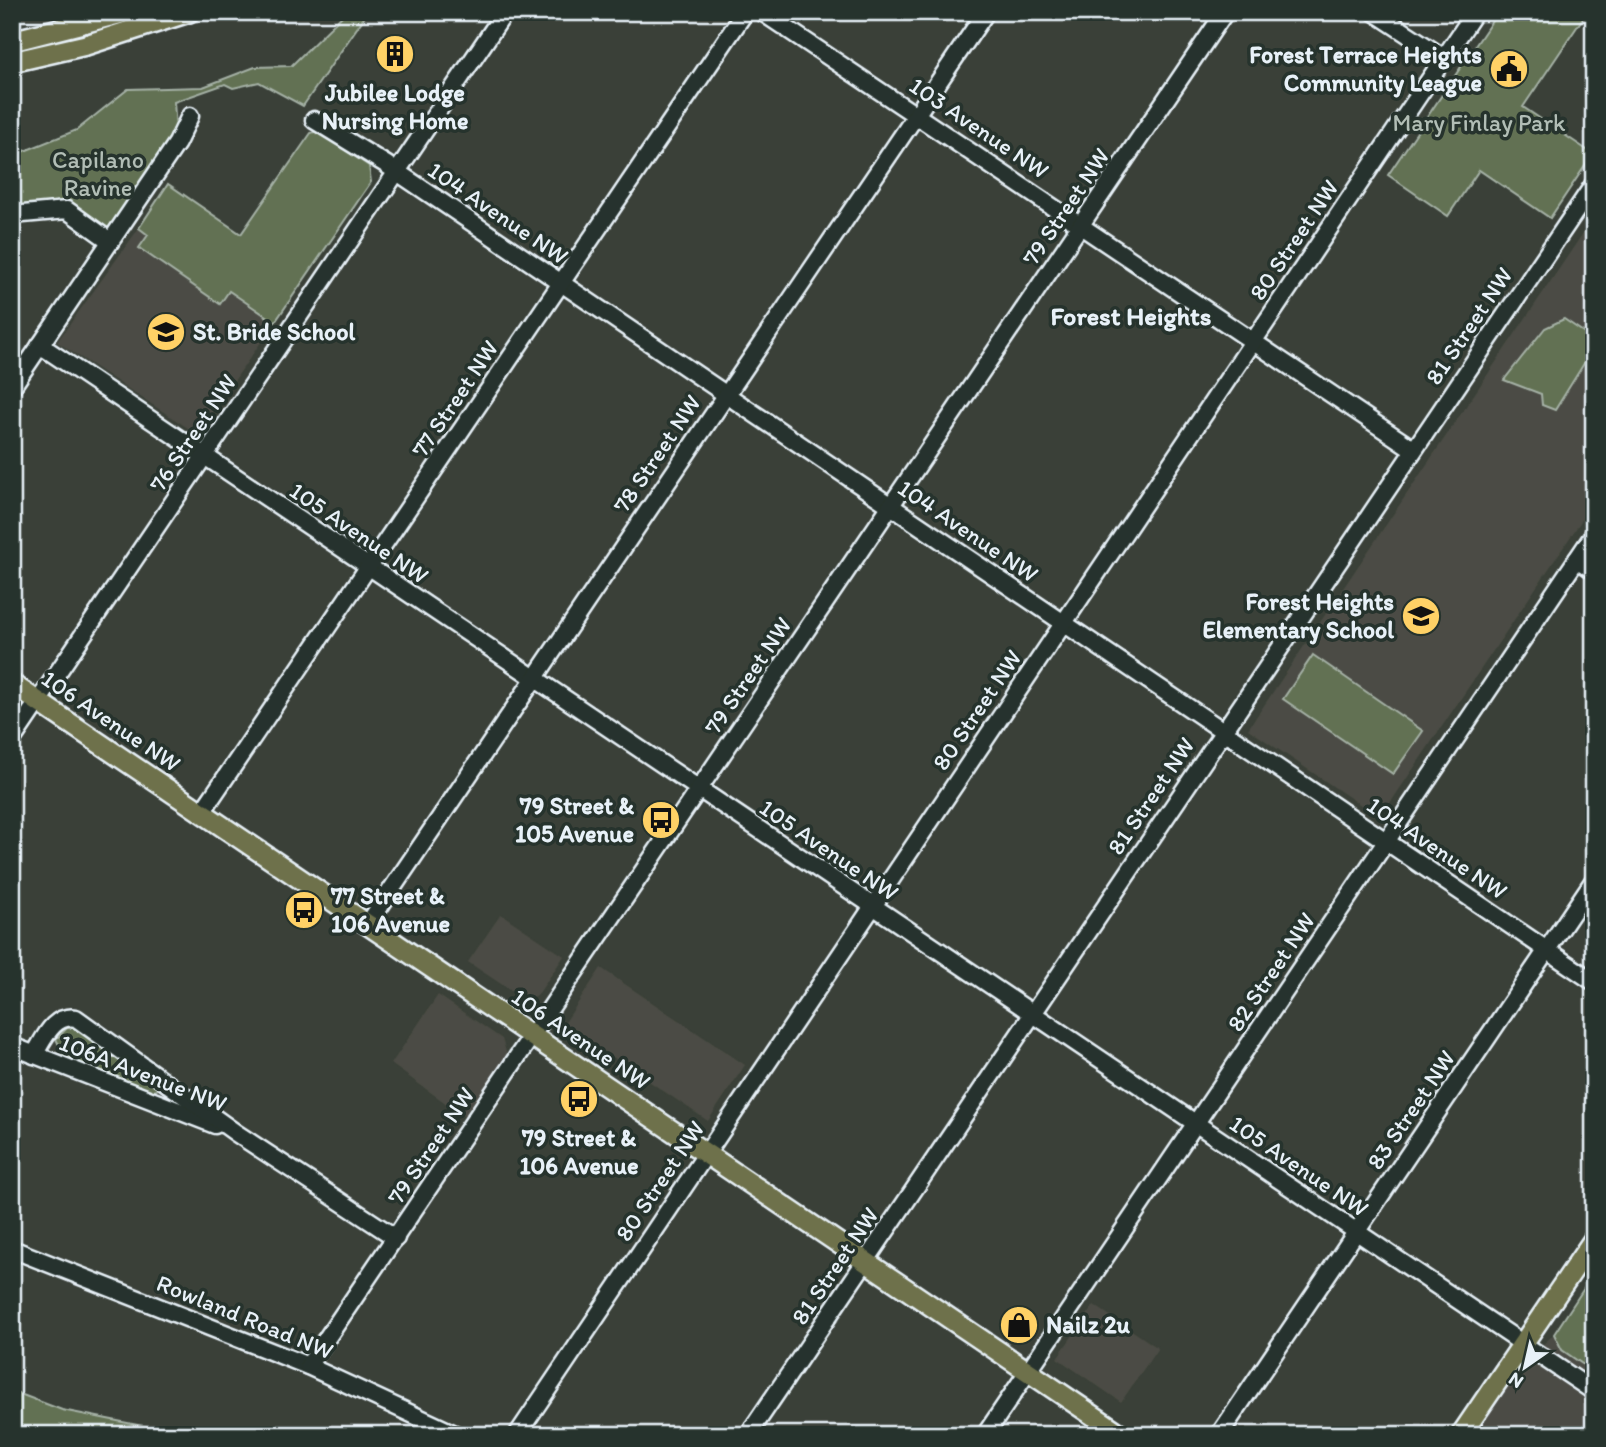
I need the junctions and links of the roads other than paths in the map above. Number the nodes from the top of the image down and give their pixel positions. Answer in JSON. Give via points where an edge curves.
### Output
{"nodes":[{"id":1,"x":126,"y":12,"type":"edge"},
{"id":2,"x":189,"y":12,"type":"edge"},
{"id":3,"x":505,"y":12,"type":"edge"},
{"id":4,"x":746,"y":12,"type":"edge"},
{"id":5,"x":762,"y":12,"type":"edge"},
{"id":6,"x":986,"y":12,"type":"edge"},
{"id":7,"x":1225,"y":12,"type":"edge"},
{"id":8,"x":1374,"y":12,"type":"edge"},
{"id":9,"x":1475,"y":12,"type":"edge"},
{"id":10,"x":12,"y":41,"type":"edge"},
{"id":11,"x":1444,"y":58,"type":"junction"},
{"id":12,"x":12,"y":62,"type":"edge"},
{"id":13,"x":917,"y":114,"type":"junction"},
{"id":14,"x":190,"y":116,"type":"dead end"},
{"id":15,"x":314,"y":120,"type":"dead end"},
{"id":16,"x":398,"y":172,"type":"junction"},
{"id":17,"x":1594,"y":184,"type":"edge"},
{"id":18,"x":12,"y":215,"type":"edge"},
{"id":19,"x":1082,"y":224,"type":"junction"},
{"id":20,"x":110,"y":241,"type":"junction"},
{"id":21,"x":561,"y":284,"type":"junction"},
{"id":22,"x":1254,"y":341,"type":"junction"},
{"id":23,"x":40,"y":345,"type":"junction"},
{"id":24,"x":12,"y":387,"type":"edge"},
{"id":25,"x":725,"y":395,"type":"junction"},
{"id":26,"x":1413,"y":449,"type":"junction"},
{"id":27,"x":205,"y":456,"type":"junction"},
{"id":28,"x":891,"y":506,"type":"junction"},
{"id":29,"x":1594,"y":534,"type":"edge"},
{"id":30,"x":1577,"y":559,"type":"junction"},
{"id":31,"x":369,"y":567,"type":"junction"},
{"id":32,"x":1594,"y":571,"type":"edge"},
{"id":33,"x":1063,"y":624,"type":"junction"},
{"id":34,"x":532,"y":677,"type":"junction"},
{"id":35,"x":12,"y":684,"type":"edge"},
{"id":36,"x":38,"y":701,"type":"junction"},
{"id":37,"x":1223,"y":731,"type":"junction"},
{"id":38,"x":12,"y":740,"type":"edge"},
{"id":39,"x":699,"y":790,"type":"junction"},
{"id":40,"x":202,"y":812,"type":"junction"},
{"id":41,"x":1385,"y":841,"type":"junction"},
{"id":42,"x":1594,"y":880,"type":"edge"},
{"id":43,"x":872,"y":906,"type":"junction"},
{"id":44,"x":368,"y":924,"type":"junction"},
{"id":45,"x":1546,"y":950,"type":"junction"},
{"id":46,"x":1594,"y":982,"type":"edge"},
{"id":47,"x":1032,"y":1013,"type":"junction"},
{"id":48,"x":533,"y":1036,"type":"junction"},
{"id":49,"x":12,"y":1046,"type":"edge"},
{"id":50,"x":34,"y":1055,"type":"junction"},
{"id":51,"x":1196,"y":1125,"type":"junction"},
{"id":52,"x":236,"y":1133,"type":"junction"},
{"id":53,"x":706,"y":1153,"type":"junction"},
{"id":54,"x":1356,"y":1231,"type":"junction"},
{"id":55,"x":396,"y":1238,"type":"junction"},
{"id":56,"x":1594,"y":1239,"type":"edge"},
{"id":57,"x":12,"y":1249,"type":"edge"},
{"id":58,"x":866,"y":1261,"type":"junction"},
{"id":59,"x":1523,"y":1343,"type":"junction"},
{"id":60,"x":308,"y":1366,"type":"junction"},
{"id":61,"x":1029,"y":1371,"type":"junction"},
{"id":62,"x":1593,"y":1391,"type":"edge"},
{"id":63,"x":457,"y":1435,"type":"edge"},
{"id":64,"x":517,"y":1435,"type":"edge"},
{"id":65,"x":748,"y":1435,"type":"edge"},
{"id":66,"x":985,"y":1435,"type":"edge"},
{"id":67,"x":1122,"y":1435,"type":"edge"},
{"id":68,"x":1219,"y":1435,"type":"edge"},
{"id":69,"x":1461,"y":1435,"type":"edge"}],
"edges":[{"from":1,"to":10,"type":"main road"},
{"from":2,"to":12,"type":"main road","via":[[86,45]]},
{"from":3,"to":16,"type":"street","name":"76 Street NW"},
{"from":4,"to":21,"type":"street","name":"77 Street NW"},
{"from":5,"to":13,"type":"street","name":"103 Avenue NW"},
{"from":6,"to":13,"type":"street","name":"78 Street NW"},
{"from":7,"to":19,"type":"street","name":"79 Street NW"},
{"from":8,"to":11,"type":"street"},
{"from":9,"to":11,"type":"street","name":"80 Street NW"},
{"from":11,"to":22,"type":"street","name":"80 Street NW"},
{"from":13,"to":19,"type":"street","name":"103 Avenue NW"},
{"from":13,"to":25,"type":"street","name":"78 Street NW"},
{"from":14,"to":20,"type":"street","via":[[177,143]]},
{"from":15,"to":16,"type":"street","name":"104 Avenue NW"},
{"from":16,"to":21,"type":"street","name":"104 Avenue NW"},
{"from":16,"to":27,"type":"street","name":"76 Street NW"},
{"from":17,"to":26,"type":"street","name":"81 Street NW"},
{"from":18,"to":20,"type":"street","via":[[67,210]]},
{"from":19,"to":22,"type":"street","name":"103 Avenue NW"},
{"from":19,"to":28,"type":"street","name":"79 Street NW"},
{"from":20,"to":23,"type":"street"},
{"from":21,"to":25,"type":"street","name":"104 Avenue NW"},
{"from":21,"to":31,"type":"street","name":"77 Street NW"},
{"from":22,"to":26,"type":"street","name":"103 Avenue NW"},
{"from":22,"to":33,"type":"street","name":"80 Street NW"},
{"from":23,"to":24,"type":"street"},
{"from":23,"to":27,"type":"street","name":"105 Avenue NW"},
{"from":25,"to":28,"type":"street","name":"104 Avenue NW"},
{"from":25,"to":34,"type":"street","name":"78 Street NW"},
{"from":26,"to":37,"type":"street","name":"81 Street NW"},
{"from":27,"to":31,"type":"street","name":"105 Avenue NW"},
{"from":27,"to":36,"type":"street","name":"76 Street NW"},
{"from":28,"to":33,"type":"street","name":"104 Avenue NW"},
{"from":28,"to":39,"type":"street","name":"79 Street NW"},
{"from":29,"to":30,"type":"street","name":"82 Street NW"},
{"from":30,"to":32,"type":"street"},
{"from":30,"to":41,"type":"street","name":"82 Street NW"},
{"from":31,"to":34,"type":"street","name":"105 Avenue NW"},
{"from":31,"to":40,"type":"street","name":"77 Street NW"},
{"from":33,"to":37,"type":"street","name":"104 Avenue NW"},
{"from":33,"to":43,"type":"street","name":"80 Street NW"},
{"from":34,"to":39,"type":"street","name":"105 Avenue NW"},
{"from":34,"to":44,"type":"street","name":"78 Street NW"},
{"from":35,"to":36,"type":"main road","name":"106 Avenue NW"},
{"from":36,"to":38,"type":"street","name":"76 Street NW"},
{"from":36,"to":40,"type":"main road","name":"106 Avenue NW"},
{"from":37,"to":41,"type":"street","name":"104 Avenue NW"},
{"from":37,"to":47,"type":"street","name":"81 Street NW"},
{"from":39,"to":43,"type":"street","name":"105 Avenue NW"},
{"from":39,"to":48,"type":"street","name":"79 Street NW"},
{"from":40,"to":44,"type":"main road","name":"106 Avenue NW"},
{"from":41,"to":45,"type":"street","name":"104 Avenue NW"},
{"from":41,"to":51,"type":"street","name":"82 Street NW"},
{"from":42,"to":45,"type":"street","name":"83 Street NW"},
{"from":43,"to":47,"type":"street","name":"105 Avenue NW"},
{"from":43,"to":53,"type":"street","name":"80 Street NW"},
{"from":44,"to":48,"type":"main road","name":"106 Avenue NW"},
{"from":45,"to":46,"type":"street","name":"104 Avenue NW"},
{"from":45,"to":54,"type":"street","name":"83 Street NW"},
{"from":47,"to":51,"type":"street","name":"105 Avenue NW"},
{"from":47,"to":58,"type":"street","name":"81 Street NW"},
{"from":48,"to":53,"type":"main road","name":"106 Avenue NW"},
{"from":48,"to":55,"type":"street","name":"79 Street NW"},
{"from":49,"to":50,"type":"street","name":"106A Avenue NW"},
{"from":50,"to":52,"type":"street","name":"106A Avenue NW"},
{"from":50,"to":52,"type":"street","name":"106A Avenue NW","via":[[54,1024],[76,1018]]},
{"from":51,"to":54,"type":"street","name":"105 Avenue NW"},
{"from":51,"to":61,"type":"street","name":"82 Street NW"},
{"from":52,"to":55,"type":"street","name":"106A Avenue NW"},
{"from":53,"to":58,"type":"main road","name":"106 Avenue NW"},
{"from":53,"to":64,"type":"street","name":"80 Street NW"},
{"from":54,"to":59,"type":"street","name":"105 Avenue NW"},
{"from":54,"to":68,"type":"street","name":"83 Street NW"},
{"from":55,"to":60,"type":"street","name":"79 Street NW"},
{"from":56,"to":59,"type":"main road"},
{"from":57,"to":60,"type":"street","name":"Rowland Road NW"},
{"from":58,"to":61,"type":"main road","name":"106 Avenue NW"},
{"from":58,"to":65,"type":"street","name":"81 Street NW"},
{"from":59,"to":62,"type":"street","name":"105 Avenue NW"},
{"from":59,"to":69,"type":"main road"},
{"from":60,"to":63,"type":"street","name":"Rowland Road NW"},
{"from":61,"to":66,"type":"street","name":"82 Street NW"},
{"from":61,"to":67,"type":"main road","name":"106 Avenue NW"}]}
